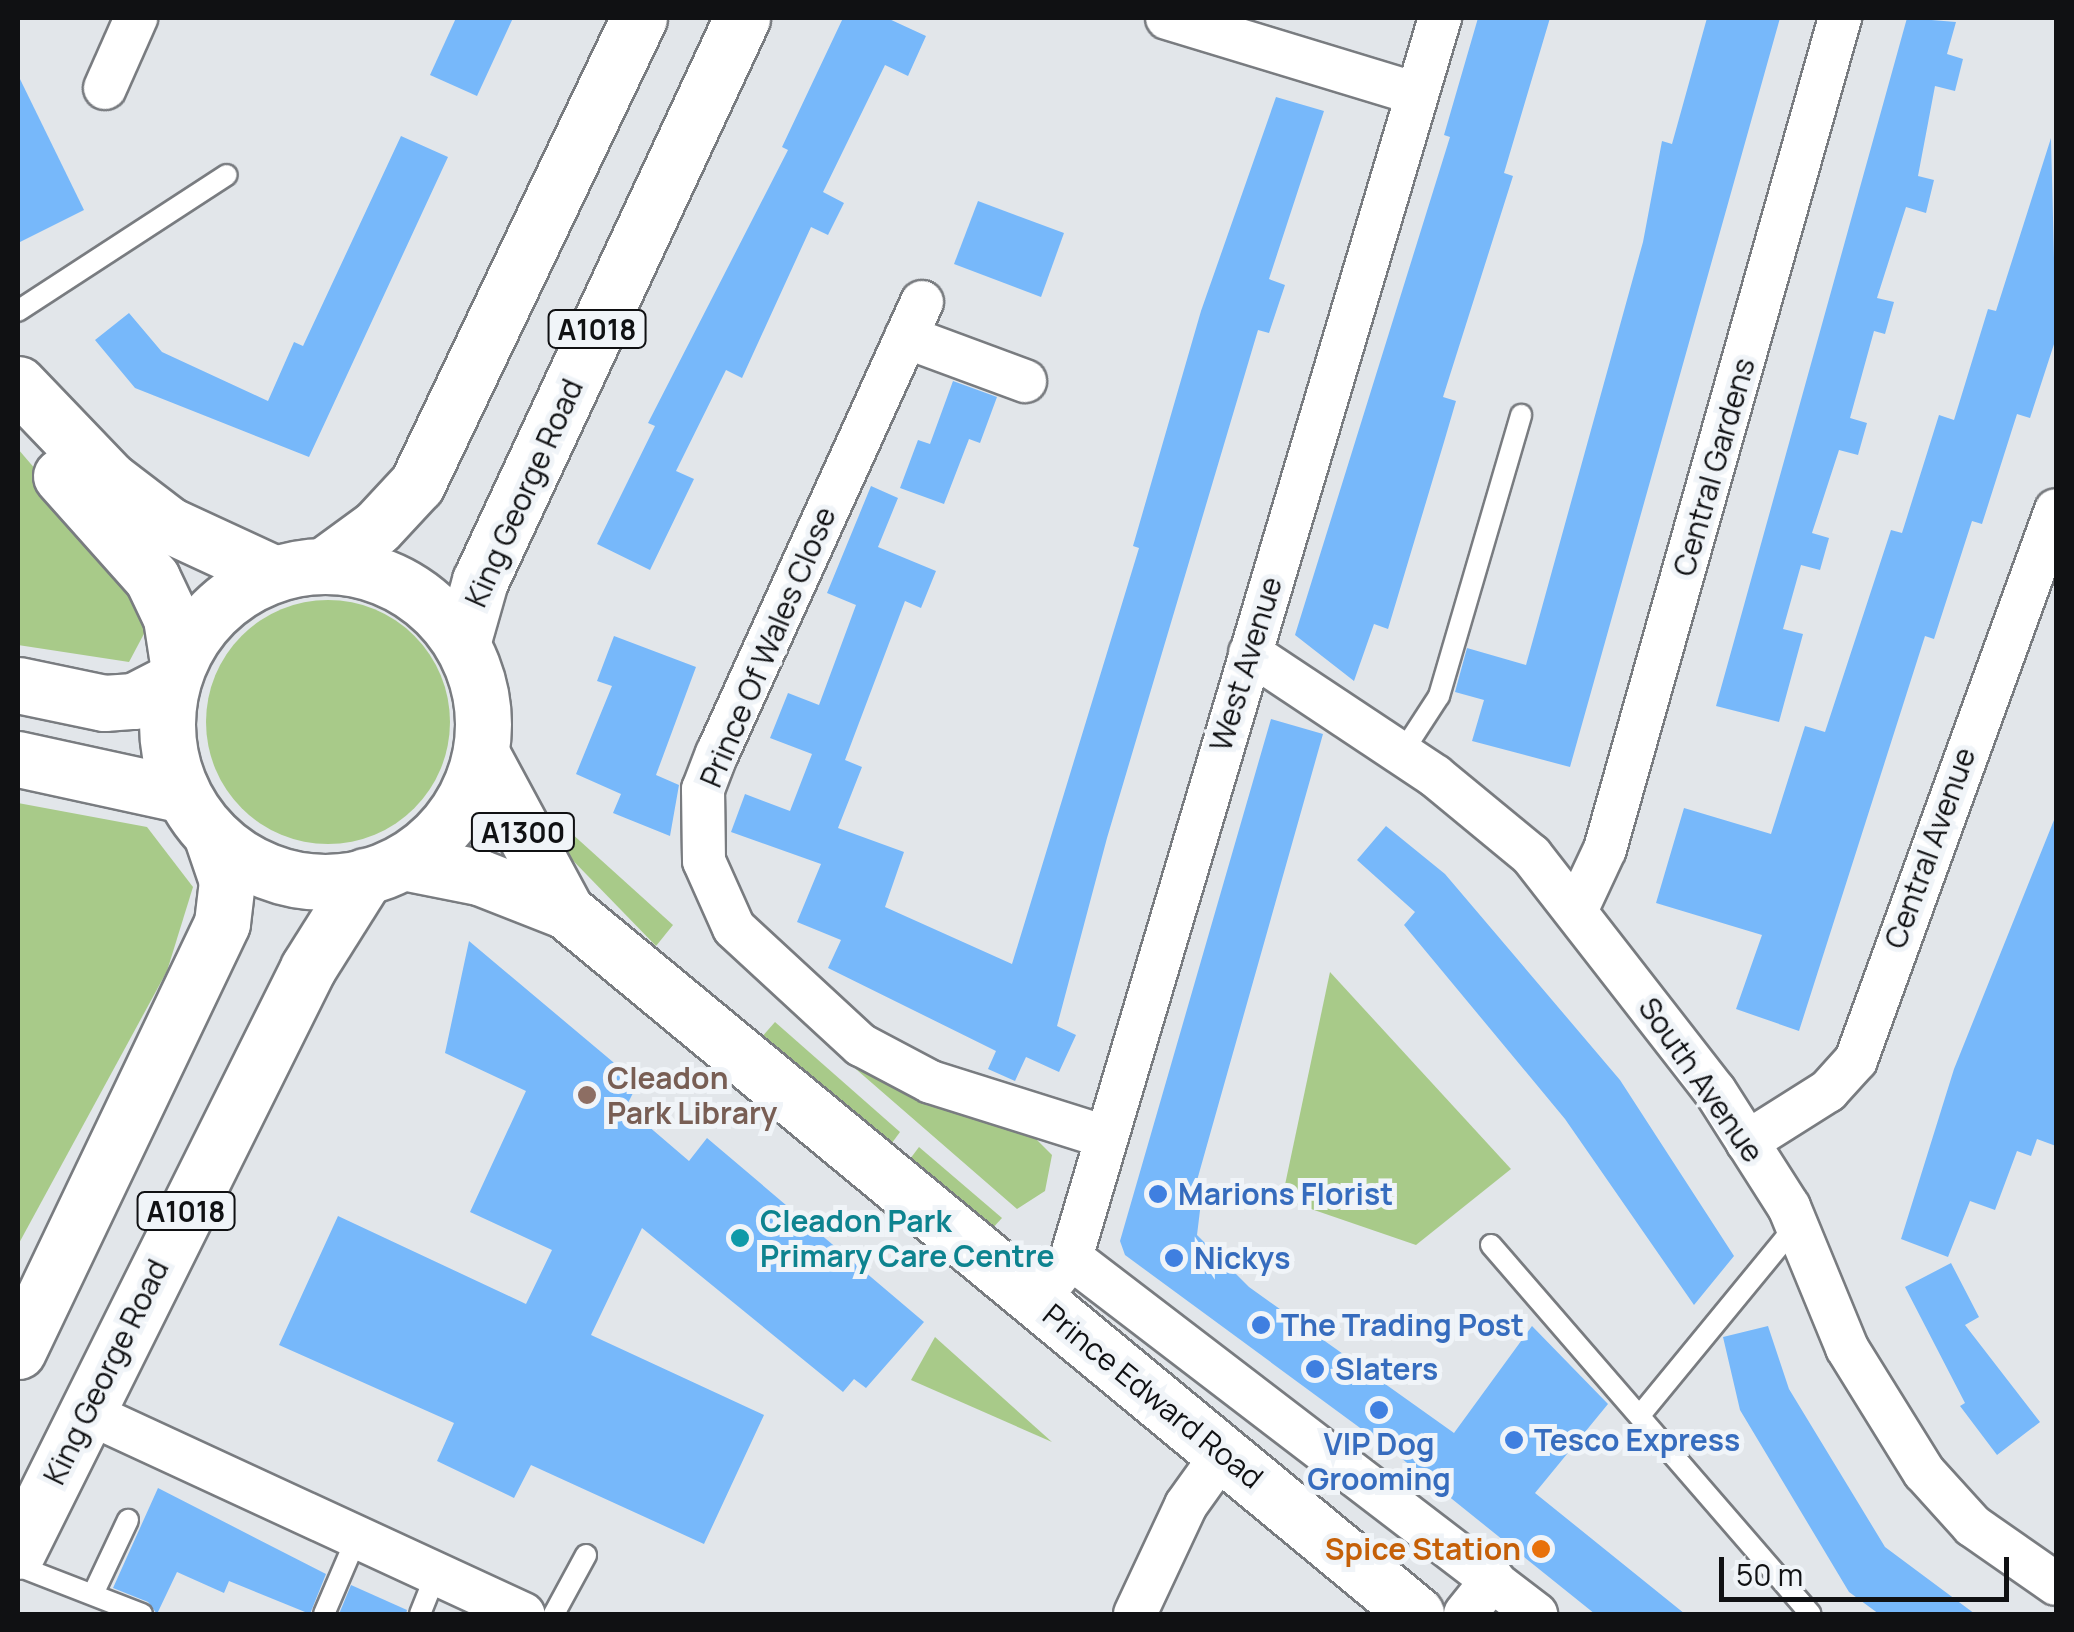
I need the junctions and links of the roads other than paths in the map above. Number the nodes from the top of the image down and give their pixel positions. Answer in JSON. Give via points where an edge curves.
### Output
{"nodes":[{"id":1,"x":136,"y":18,"type":"edge"},
{"id":2,"x":639,"y":18,"type":"edge"},
{"id":3,"x":742,"y":18,"type":"edge"},
{"id":4,"x":1166,"y":18,"type":"edge"},
{"id":5,"x":1440,"y":18,"type":"edge"},
{"id":6,"x":1840,"y":18,"type":"edge"},
{"id":7,"x":104,"y":88,"type":"dead end"},
{"id":8,"x":1417,"y":94,"type":"junction"},
{"id":9,"x":227,"y":175,"type":"dead end"},
{"id":10,"x":18,"y":312,"type":"edge"},
{"id":11,"x":1025,"y":382,"type":"dead end"},
{"id":12,"x":18,"y":384,"type":"edge"},
{"id":13,"x":1521,"y":414,"type":"dead end"},
{"id":14,"x":18,"y":419,"type":"edge"},
{"id":15,"x":2056,"y":510,"type":"edge"},
{"id":16,"x":299,"y":569,"type":"junction"},
{"id":17,"x":462,"y":644,"type":"junction"},
{"id":18,"x":1250,"y":653,"type":"junction"},
{"id":19,"x":175,"y":673,"type":"junction"},
{"id":20,"x":18,"y":685,"type":"edge"},
{"id":21,"x":481,"y":753,"type":"junction"},
{"id":22,"x":1402,"y":753,"type":"junction"},
{"id":23,"x":18,"y":758,"type":"edge"},
{"id":24,"x":197,"y":814,"type":"junction"},
{"id":25,"x":384,"y":869,"type":"junction"},
{"id":26,"x":566,"y":911,"type":"junction"},
{"id":27,"x":1576,"y":911,"type":"junction"},
{"id":28,"x":1105,"y":1137,"type":"junction"},
{"id":29,"x":1747,"y":1142,"type":"junction"},
{"id":30,"x":1796,"y":1225,"type":"junction"},
{"id":31,"x":1491,"y":1244,"type":"dead end"},
{"id":32,"x":1070,"y":1258,"type":"junction"},
{"id":33,"x":1037,"y":1302,"type":"junction"},
{"id":34,"x":18,"y":1352,"type":"edge"},
{"id":35,"x":86,"y":1412,"type":"junction"},
{"id":36,"x":1641,"y":1414,"type":"junction"},
{"id":37,"x":1224,"y":1452,"type":"junction"},
{"id":38,"x":128,"y":1520,"type":"dead end"},
{"id":39,"x":357,"y":1537,"type":"junction"},
{"id":40,"x":18,"y":1551,"type":"edge"},
{"id":41,"x":586,"y":1555,"type":"dead end"},
{"id":42,"x":18,"y":1566,"type":"edge"},
{"id":43,"x":436,"y":1574,"type":"junction"},
{"id":44,"x":1493,"y":1579,"type":"junction"},
{"id":45,"x":2056,"y":1584,"type":"edge"},
{"id":46,"x":93,"y":1594,"type":"junction"},
{"id":47,"x":142,"y":1614,"type":"edge"},
{"id":48,"x":324,"y":1614,"type":"edge"},
{"id":49,"x":420,"y":1614,"type":"edge"},
{"id":50,"x":524,"y":1614,"type":"edge"},
{"id":51,"x":554,"y":1614,"type":"edge"},
{"id":52,"x":1135,"y":1614,"type":"edge"},
{"id":53,"x":1416,"y":1614,"type":"edge"},
{"id":54,"x":1465,"y":1614,"type":"edge"},
{"id":55,"x":1536,"y":1614,"type":"edge"},
{"id":56,"x":1810,"y":1614,"type":"edge"}],
"edges":[{"from":1,"to":7,"type":"street"},
{"from":2,"to":16,"type":"main road","number":"A1018","via":[[417,484],[377,528]]},
{"from":3,"to":17,"type":"main road","name":"King George Road","number":"A1018","via":[[480,581]]},
{"from":4,"to":8,"type":"street"},
{"from":5,"to":8,"type":"street","name":"West Avenue"},
{"from":6,"to":27,"type":"street","name":"Central Gardens","via":[[1606,849]]},
{"from":8,"to":18,"type":"street","name":"West Avenue"},
{"from":9,"to":10,"type":"lane"},
{"from":11,"to":28,"type":"street","name":"Prince Of Wales Close","via":[[914,320],[703,789],[704,860],[734,928],[861,1045],[930,1082]]},
{"from":12,"to":16,"type":"main road","via":[[110,480],[169,525]]},
{"from":13,"to":22,"type":"lane","via":[[1439,696]]},
{"from":14,"to":19,"type":"main road","via":[[152,578],[171,618]]},
{"from":15,"to":29,"type":"street","name":"Central Avenue","via":[[1856,1060],[1828,1091]]},
{"from":16,"to":17,"type":"main road","via":[[379,574],[427,602]]},
{"from":16,"to":19,"type":"main road","via":[[233,594],[200,624]]},
{"from":17,"to":21,"type":"main road","via":[[484,715]]},
{"from":18,"to":22,"type":"street","name":"South Avenue"},
{"from":18,"to":28,"type":"street","name":"West Avenue"},
{"from":19,"to":20,"type":"main road","via":[[134,701],[104,704]]},
{"from":19,"to":24,"type":"main road","via":[[170,759]]},
{"from":21,"to":25,"type":"main road","via":[[454,816]]},
{"from":21,"to":26,"type":"main road","name":"Prince Edward Road","number":"A1300"},
{"from":22,"to":27,"type":"street","name":"South Avenue","via":[[1530,855]]},
{"from":23,"to":24,"type":"main road"},
{"from":24,"to":25,"type":"main road","via":[[286,878]]},
{"from":24,"to":34,"type":"main road","number":"A1018","via":[[227,881],[222,923]]},
{"from":25,"to":26,"type":"main road","name":"Prince Edward Road","number":"A1300","via":[[480,877]]},
{"from":25,"to":35,"type":"main road","name":"King George Road","number":"A1018","via":[[308,968]]},
{"from":26,"to":33,"type":"main road","name":"Prince Edward Road","number":"A1300"},
{"from":27,"to":29,"type":"street","name":"South Avenue"},
{"from":28,"to":32,"type":"street","name":"West Avenue"},
{"from":29,"to":30,"type":"street","name":"South Avenue"},
{"from":30,"to":36,"type":"lane"},
{"from":30,"to":45,"type":"street","name":"South Avenue","via":[[1847,1348],[1924,1472],[1973,1526]]},
{"from":31,"to":36,"type":"lane"},
{"from":32,"to":33,"type":"street","name":"West Avenue"},
{"from":32,"to":44,"type":"street"},
{"from":33,"to":37,"type":"main road","name":"Prince Edward Road","number":"A1300"},
{"from":35,"to":39,"type":"street"},
{"from":35,"to":40,"type":"main road","name":"King George Road","number":"A1018"},
{"from":36,"to":56,"type":"lane"},
{"from":37,"to":52,"type":"street","via":[[1186,1504]]},
{"from":37,"to":53,"type":"main road","name":"Prince Edward Road","number":"A1300"},
{"from":38,"to":46,"type":"lane"},
{"from":39,"to":43,"type":"street"},
{"from":39,"to":48,"type":"lane"},
{"from":41,"to":51,"type":"lane"},
{"from":42,"to":46,"type":"lane"},
{"from":43,"to":49,"type":"lane"},
{"from":43,"to":50,"type":"street"},
{"from":44,"to":54,"type":"street"},
{"from":44,"to":55,"type":"street"},
{"from":46,"to":47,"type":"lane"}]}
